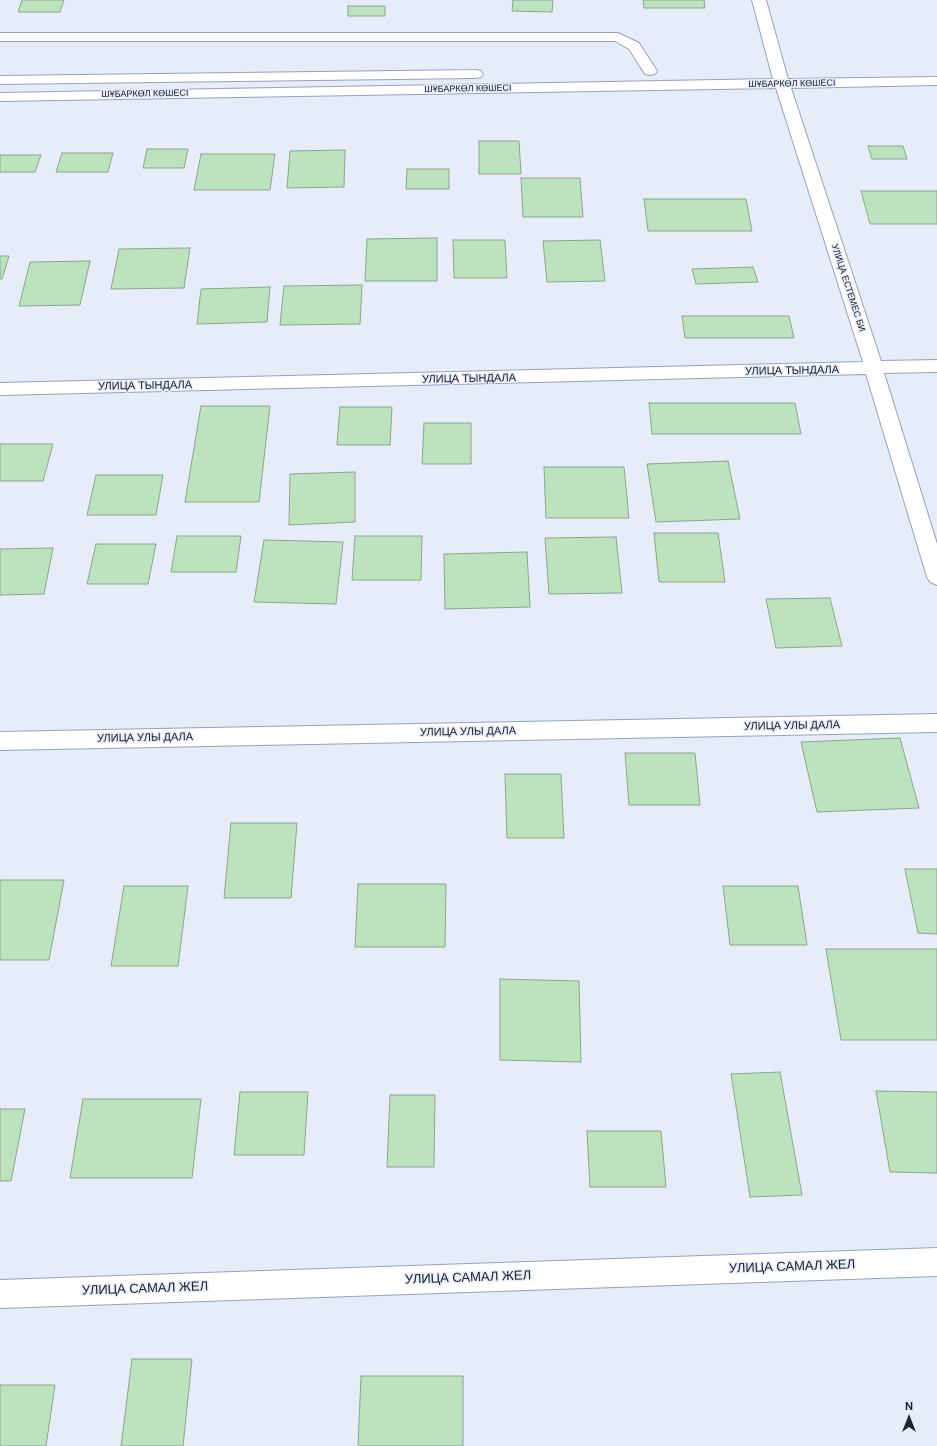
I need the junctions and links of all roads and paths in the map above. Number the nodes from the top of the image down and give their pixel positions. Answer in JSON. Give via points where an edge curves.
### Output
{"nodes":[{"id":1,"x":759,"y":0,"type":"edge"},
{"id":2,"x":0,"y":37,"type":"edge"},
{"id":3,"x":634,"y":71,"type":"dead end"},
{"id":4,"x":650,"y":71,"type":"junction"},
{"id":5,"x":666,"y":71,"type":"dead end"},
{"id":6,"x":779,"y":72,"type":"junction"},
{"id":7,"x":492,"y":73,"type":"dead end"},
{"id":8,"x":0,"y":80,"type":"edge"},
{"id":9,"x":937,"y":81,"type":"edge"},
{"id":10,"x":0,"y":97,"type":"edge"},
{"id":11,"x":937,"y":366,"type":"edge"},
{"id":12,"x":874,"y":369,"type":"junction"},
{"id":13,"x":0,"y":390,"type":"edge"},
{"id":14,"x":937,"y":577,"type":"edge"},
{"id":15,"x":937,"y":723,"type":"edge"},
{"id":16,"x":0,"y":740,"type":"edge"},
{"id":17,"x":937,"y":1262,"type":"edge"},
{"id":18,"x":0,"y":1294,"type":"edge"}],
"edges":[{"from":1,"to":6,"type":"street","name":"УЛИЦА ЕСТЕМЕС БИ"},
{"from":2,"to":4,"type":"street","via":[[618,37],[634,46]]},
{"from":3,"to":4,"type":"street"},
{"from":4,"to":5,"type":"street"},
{"from":6,"to":9,"type":"street","name":"ШҰБАРКӨЛ КӨШЕСІ"},
{"from":6,"to":10,"type":"street","name":"ШҰБАРКӨЛ КӨШЕСІ"},
{"from":6,"to":12,"type":"street","name":"УЛИЦА ЕСТЕМЕС БИ"},
{"from":7,"to":8,"type":"street","name":"ШҰБАРКӨЛ КӨШЕСІ"},
{"from":11,"to":12,"type":"street","name":"УЛИЦА ТЫНДАЛА"},
{"from":12,"to":13,"type":"street","name":"УЛИЦА ТЫНДАЛА"},
{"from":12,"to":14,"type":"street","name":"УЛИЦА ЕСТЕМЕС БИ"},
{"from":15,"to":16,"type":"street","name":"УЛИЦА УЛЫ ДАЛА"},
{"from":17,"to":18,"type":"street","name":"УЛИЦА САМАЛ ЖЕЛ"}]}
